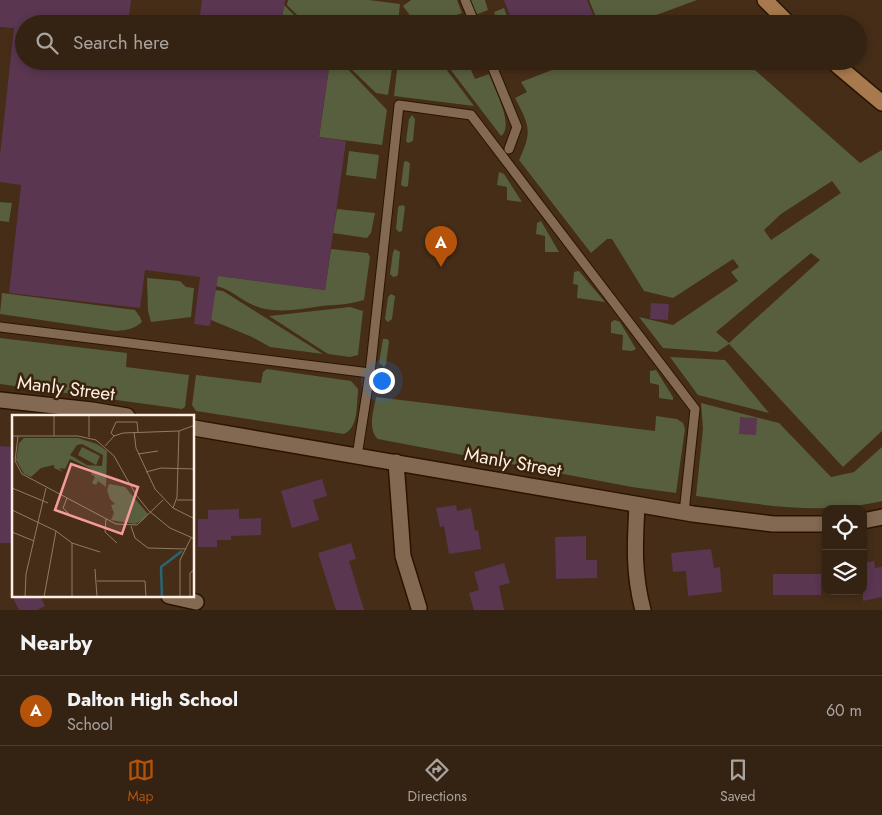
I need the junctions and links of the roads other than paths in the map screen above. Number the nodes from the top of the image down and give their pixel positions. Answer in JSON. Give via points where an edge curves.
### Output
{"nodes":[{"id":1,"x":465,"y":0,"type":"edge"},
{"id":2,"x":765,"y":0,"type":"edge"},
{"id":3,"x":471,"y":15,"type":"edge"},
{"id":4,"x":780,"y":15,"type":"edge"},
{"id":5,"x":494,"y":70,"type":"edge"},
{"id":6,"x":843,"y":70,"type":"edge"},
{"id":7,"x":882,"y":103,"type":"edge"},
{"id":8,"x":509,"y":149,"type":"dead end"},
{"id":9,"x":0,"y":327,"type":"edge"},
{"id":10,"x":370,"y":373,"type":"junction"},
{"id":11,"x":0,"y":400,"type":"edge"},
{"id":12,"x":91,"y":413,"type":"edge"},
{"id":13,"x":115,"y":415,"type":"edge"},
{"id":14,"x":195,"y":428,"type":"edge"},
{"id":15,"x":357,"y":456,"type":"junction"},
{"id":16,"x":396,"y":462,"type":"junction"},
{"id":17,"x":637,"y":505,"type":"junction"},
{"id":18,"x":684,"y":513,"type":"junction"},
{"id":19,"x":882,"y":517,"type":"edge"},
{"id":20,"x":867,"y":520,"type":"edge"},
{"id":21,"x":822,"y":524,"type":"edge"},
{"id":22,"x":179,"y":598,"type":"edge"},
{"id":23,"x":196,"y":602,"type":"dead end"},
{"id":24,"x":419,"y":608,"type":"dead end"},
{"id":25,"x":642,"y":610,"type":"edge"}],
"edges":[{"from":1,"to":3,"type":"lane"},
{"from":2,"to":4,"type":"street"},
{"from":5,"to":8,"type":"lane","via":[[517,126]]},
{"from":6,"to":7,"type":"street"},
{"from":9,"to":10,"type":"lane"},
{"from":10,"to":15,"type":"lane"},
{"from":10,"to":18,"type":"lane","via":[[399,105],[471,114],[695,409]]},
{"from":11,"to":12,"type":"street","name":"Manly Street"},
{"from":12,"to":13,"type":"street","name":"Manly Street"},
{"from":14,"to":15,"type":"street","name":"Manly Street"},
{"from":15,"to":16,"type":"street","name":"Manly Street"},
{"from":16,"to":17,"type":"street","name":"Manly Street"},
{"from":16,"to":24,"type":"street","via":[[403,556]]},
{"from":17,"to":18,"type":"street","name":"Manly Street"},
{"from":17,"to":25,"type":"street","via":[[635,553]]},
{"from":18,"to":21,"type":"street","name":"Manly Street","via":[[773,524]]},
{"from":19,"to":20,"type":"street"},
{"from":22,"to":23,"type":"street"}]}
